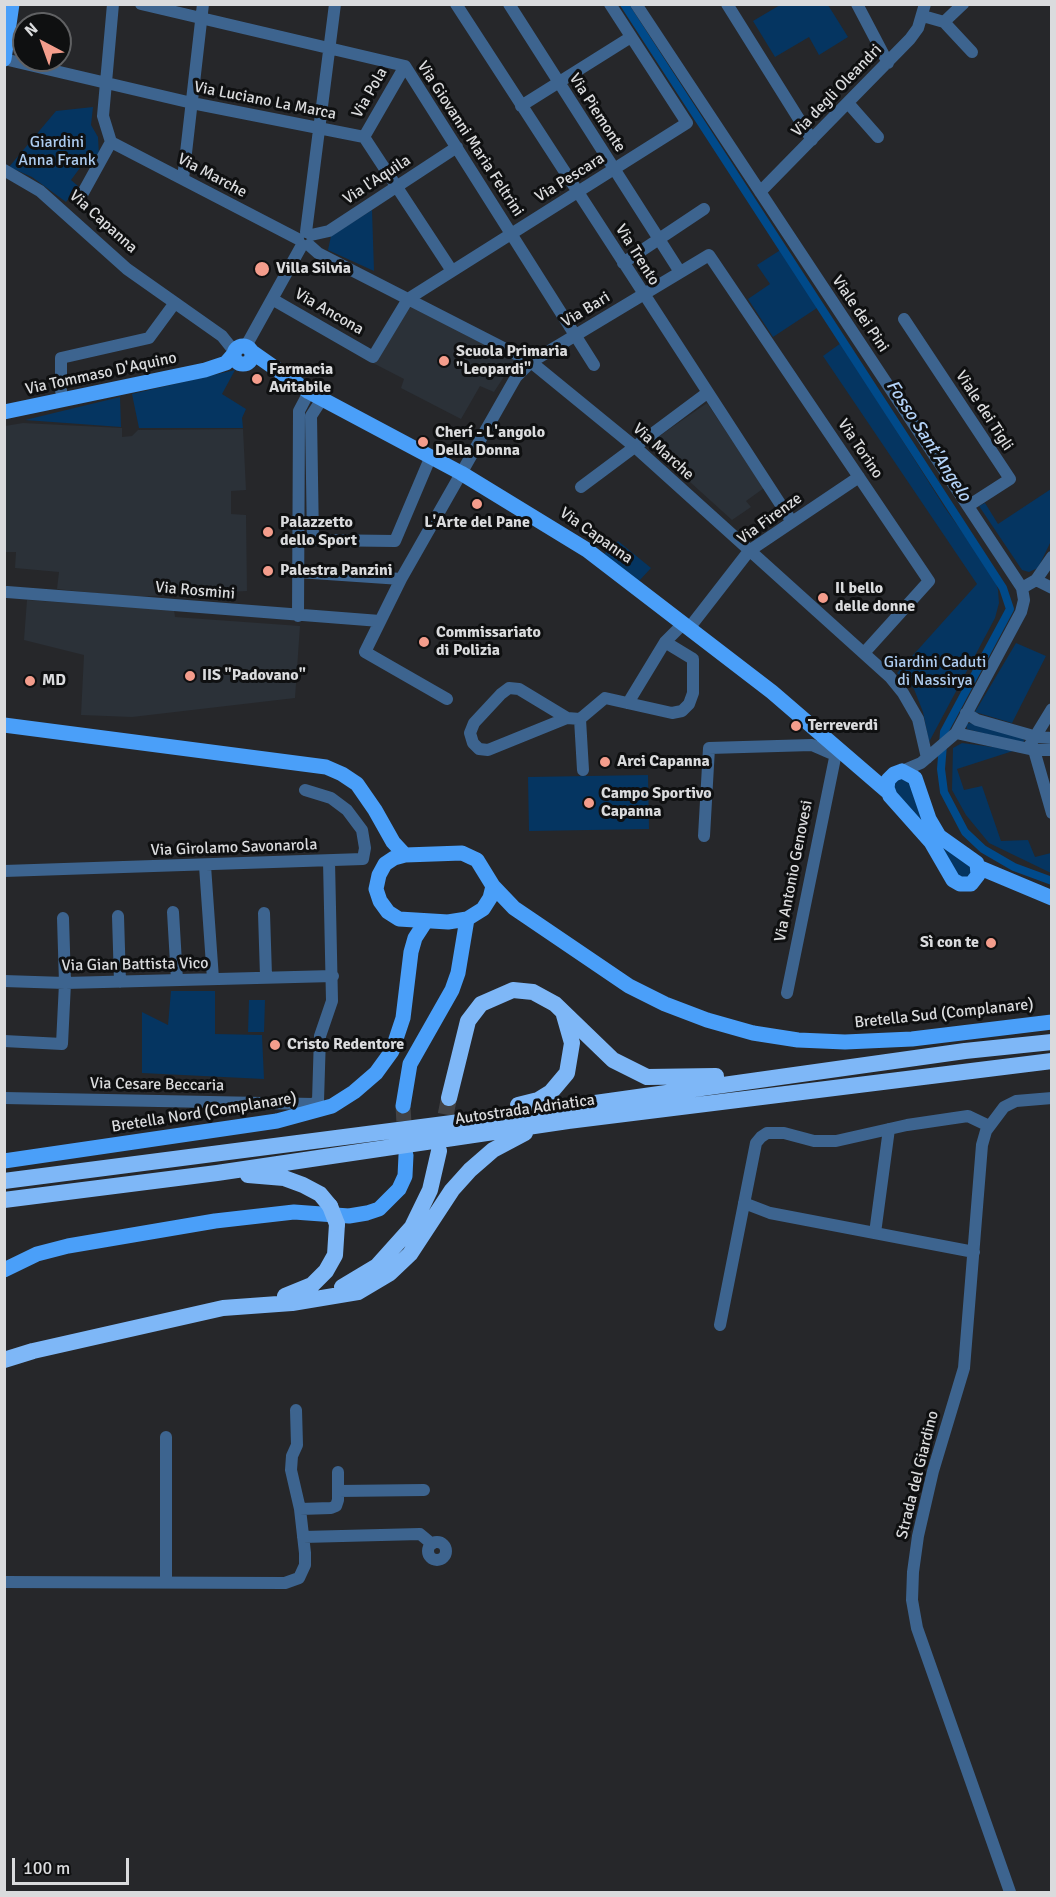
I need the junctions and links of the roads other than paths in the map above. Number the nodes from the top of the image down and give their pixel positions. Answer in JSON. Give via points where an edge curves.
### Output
{"nodes":[{"id":1,"x":12,"y":4,"type":"edge"},
{"id":2,"x":113,"y":4,"type":"edge"},
{"id":3,"x":141,"y":4,"type":"edge"},
{"id":4,"x":335,"y":4,"type":"edge"},
{"id":5,"x":456,"y":4,"type":"edge"},
{"id":6,"x":509,"y":4,"type":"edge"},
{"id":7,"x":610,"y":4,"type":"edge"},
{"id":8,"x":636,"y":4,"type":"edge"},
{"id":9,"x":727,"y":4,"type":"edge"},
{"id":10,"x":857,"y":4,"type":"edge"},
{"id":11,"x":963,"y":4,"type":"edge"},
{"id":12,"x":924,"y":10,"type":"edge"},
{"id":13,"x":202,"y":11,"type":"edge"},
{"id":14,"x":944,"y":22,"type":"junction"},
{"id":15,"x":631,"y":37,"type":"junction"},
{"id":16,"x":329,"y":47,"type":"junction"},
{"id":17,"x":972,"y":52,"type":"dead end"},
{"id":18,"x":4,"y":59,"type":"edge"},
{"id":19,"x":888,"y":63,"type":"junction"},
{"id":20,"x":405,"y":66,"type":"junction"},
{"id":21,"x":558,"y":83,"type":"junction"},
{"id":22,"x":105,"y":84,"type":"junction"},
{"id":23,"x":848,"y":102,"type":"junction"},
{"id":24,"x":192,"y":103,"type":"junction"},
{"id":25,"x":521,"y":106,"type":"junction"},
{"id":26,"x":319,"y":129,"type":"junction"},
{"id":27,"x":364,"y":137,"type":"junction"},
{"id":28,"x":878,"y":137,"type":"dead end"},
{"id":29,"x":812,"y":140,"type":"junction"},
{"id":30,"x":111,"y":142,"type":"junction"},
{"id":31,"x":457,"y":147,"type":"junction"},
{"id":32,"x":614,"y":170,"type":"junction"},
{"id":33,"x":4,"y":171,"type":"edge"},
{"id":34,"x":183,"y":178,"type":"junction"},
{"id":35,"x":397,"y":187,"type":"junction"},
{"id":36,"x":760,"y":192,"type":"junction"},
{"id":37,"x":578,"y":193,"type":"junction"},
{"id":38,"x":79,"y":200,"type":"dead end"},
{"id":39,"x":704,"y":209,"type":"dead end"},
{"id":40,"x":512,"y":234,"type":"junction"},
{"id":41,"x":305,"y":239,"type":"junction"},
{"id":42,"x":659,"y":240,"type":"junction"},
{"id":43,"x":709,"y":255,"type":"joint"},
{"id":44,"x":623,"y":263,"type":"junction"},
{"id":45,"x":452,"y":271,"type":"junction"},
{"id":46,"x":680,"y":272,"type":"junction"},
{"id":47,"x":643,"y":295,"type":"junction"},
{"id":48,"x":272,"y":299,"type":"junction"},
{"id":49,"x":408,"y":299,"type":"junction"},
{"id":50,"x":174,"y":304,"type":"junction"},
{"id":51,"x":904,"y":319,"type":"dead end"},
{"id":52,"x":576,"y":336,"type":"junction"},
{"id":53,"x":242,"y":355,"type":"junction"},
{"id":54,"x":531,"y":362,"type":"junction"},
{"id":55,"x":594,"y":366,"type":"dead end"},
{"id":56,"x":61,"y":391,"type":"dead end"},
{"id":57,"x":707,"y":393,"type":"junction"},
{"id":58,"x":315,"y":395,"type":"junction"},
{"id":59,"x":4,"y":412,"type":"edge"},
{"id":60,"x":634,"y":447,"type":"junction"},
{"id":61,"x":431,"y":456,"type":"junction"},
{"id":62,"x":461,"y":472,"type":"junction"},
{"id":63,"x":859,"y":477,"type":"junction"},
{"id":64,"x":581,"y":487,"type":"dead end"},
{"id":65,"x":968,"y":506,"type":"junction"},
{"id":66,"x":792,"y":522,"type":"junction"},
{"id":67,"x":749,"y":551,"type":"junction"},
{"id":68,"x":1052,"y":557,"type":"edge"},
{"id":69,"x":298,"y":572,"type":"junction"},
{"id":70,"x":401,"y":579,"type":"junction"},
{"id":71,"x":1036,"y":580,"type":"junction"},
{"id":72,"x":1022,"y":588,"type":"junction"},
{"id":73,"x":1052,"y":588,"type":"edge"},
{"id":74,"x":7,"y":592,"type":"dead end"},
{"id":75,"x":298,"y":616,"type":"junction"},
{"id":76,"x":380,"y":621,"type":"junction"},
{"id":77,"x":682,"y":621,"type":"junction"},
{"id":78,"x":665,"y":642,"type":"junction"},
{"id":79,"x":864,"y":653,"type":"junction"},
{"id":80,"x":447,"y":699,"type":"dead end"},
{"id":81,"x":628,"y":703,"type":"junction"},
{"id":82,"x":1052,"y":709,"type":"edge"},
{"id":83,"x":966,"y":713,"type":"junction"},
{"id":84,"x":573,"y":719,"type":"junction"},
{"id":85,"x":4,"y":724,"type":"edge"},
{"id":86,"x":956,"y":733,"type":"junction"},
{"id":87,"x":1052,"y":738,"type":"edge"},
{"id":88,"x":1036,"y":744,"type":"junction"},
{"id":89,"x":1052,"y":750,"type":"edge"},
{"id":90,"x":836,"y":752,"type":"junction"},
{"id":91,"x":924,"y":760,"type":"junction"},
{"id":92,"x":583,"y":770,"type":"dead end"},
{"id":93,"x":903,"y":775,"type":"junction"},
{"id":94,"x":872,"y":779,"type":"junction"},
{"id":95,"x":305,"y":790,"type":"dead end"},
{"id":96,"x":888,"y":792,"type":"junction"},
{"id":97,"x":1052,"y":813,"type":"edge"},
{"id":98,"x":387,"y":834,"type":"junction"},
{"id":99,"x":704,"y":836,"type":"dead end"},
{"id":100,"x":405,"y":855,"type":"junction"},
{"id":101,"x":329,"y":861,"type":"junction"},
{"id":102,"x":385,"y":864,"type":"junction"},
{"id":103,"x":205,"y":866,"type":"junction"},
{"id":104,"x":4,"y":871,"type":"edge"},
{"id":105,"x":977,"y":873,"type":"junction"},
{"id":106,"x":493,"y":886,"type":"junction"},
{"id":107,"x":1052,"y":898,"type":"edge"},
{"id":108,"x":514,"y":908,"type":"junction"},
{"id":109,"x":483,"y":909,"type":"junction"},
{"id":110,"x":173,"y":912,"type":"dead end"},
{"id":111,"x":264,"y":912,"type":"dead end"},
{"id":112,"x":118,"y":916,"type":"dead end"},
{"id":113,"x":63,"y":918,"type":"dead end"},
{"id":114,"x":399,"y":919,"type":"junction"},
{"id":115,"x":467,"y":919,"type":"junction"},
{"id":116,"x":426,"y":921,"type":"junction"},
{"id":117,"x":448,"y":922,"type":"junction"},
{"id":118,"x":461,"y":944,"type":"junction"},
{"id":119,"x":411,"y":952,"type":"junction"},
{"id":120,"x":266,"y":976,"type":"junction"},
{"id":121,"x":333,"y":976,"type":"junction"},
{"id":122,"x":213,"y":979,"type":"junction"},
{"id":123,"x":177,"y":980,"type":"junction"},
{"id":124,"x":4,"y":981,"type":"edge"},
{"id":125,"x":120,"y":982,"type":"junction"},
{"id":126,"x":65,"y":983,"type":"junction"},
{"id":127,"x":787,"y":993,"type":"dead end"},
{"id":128,"x":564,"y":1014,"type":"junction"},
{"id":129,"x":1052,"y":1022,"type":"edge"},
{"id":130,"x":4,"y":1041,"type":"edge"},
{"id":131,"x":1052,"y":1042,"type":"edge"},
{"id":132,"x":1052,"y":1061,"type":"edge"},
{"id":133,"x":789,"y":1075,"type":"junction"},
{"id":134,"x":4,"y":1098,"type":"edge"},
{"id":135,"x":449,"y":1098,"type":"tunnel mouth"},
{"id":136,"x":1052,"y":1098,"type":"edge"},
{"id":137,"x":403,"y":1106,"type":"tunnel mouth"},
{"id":138,"x":568,"y":1121,"type":"junction"},
{"id":139,"x":460,"y":1122,"type":"junction"},
{"id":140,"x":989,"y":1126,"type":"junction"},
{"id":141,"x":889,"y":1129,"type":"junction"},
{"id":142,"x":439,"y":1151,"type":"tunnel mouth"},
{"id":143,"x":406,"y":1155,"type":"tunnel mouth"},
{"id":144,"x":4,"y":1161,"type":"edge"},
{"id":145,"x":217,"y":1173,"type":"junction"},
{"id":146,"x":4,"y":1181,"type":"edge"},
{"id":147,"x":4,"y":1200,"type":"edge"},
{"id":148,"x":744,"y":1203,"type":"junction"},
{"id":149,"x":875,"y":1233,"type":"junction"},
{"id":150,"x":974,"y":1252,"type":"junction"},
{"id":151,"x":4,"y":1270,"type":"edge"},
{"id":152,"x":319,"y":1297,"type":"junction"},
{"id":153,"x":261,"y":1304,"type":"junction"},
{"id":154,"x":720,"y":1325,"type":"dead end"},
{"id":155,"x":4,"y":1360,"type":"edge"},
{"id":156,"x":296,"y":1410,"type":"dead end"},
{"id":157,"x":166,"y":1437,"type":"dead end"},
{"id":158,"x":338,"y":1472,"type":"dead end"},
{"id":159,"x":424,"y":1490,"type":"dead end"},
{"id":160,"x":338,"y":1491,"type":"junction"},
{"id":161,"x":300,"y":1509,"type":"junction"},
{"id":162,"x":303,"y":1537,"type":"junction"},
{"id":163,"x":432,"y":1544,"type":"dead end"},
{"id":164,"x":4,"y":1582,"type":"edge"},
{"id":165,"x":166,"y":1582,"type":"junction"},
{"id":166,"x":1010,"y":1893,"type":"edge"}],
"edges":[{"from":1,"to":18,"type":"main road"},
{"from":2,"to":22,"type":"street"},
{"from":3,"to":13,"type":"street","name":"Via Giovanni Maria Feltrini"},
{"from":4,"to":16,"type":"street"},
{"from":5,"to":25,"type":"street","name":"Via Trento"},
{"from":6,"to":21,"type":"street","name":"Via Piemonte"},
{"from":7,"to":15,"type":"street"},
{"from":8,"to":36,"type":"street","name":"Viale dei Pini"},
{"from":9,"to":29,"type":"street"},
{"from":10,"to":19,"type":"street"},
{"from":11,"to":14,"type":"street"},
{"from":12,"to":14,"type":"street"},
{"from":12,"to":19,"type":"street","name":"Via degli Oleandri","via":[[910,39]]},
{"from":13,"to":16,"type":"street","name":"Via Giovanni Maria Feltrini"},
{"from":13,"to":24,"type":"street"},
{"from":14,"to":17,"type":"street"},
{"from":15,"to":21,"type":"street"},
{"from":15,"to":32,"type":"street","name":"Via Pescara","via":[[687,123]]},
{"from":16,"to":20,"type":"street","name":"Via Giovanni Maria Feltrini"},
{"from":16,"to":26,"type":"street"},
{"from":18,"to":22,"type":"street","name":"Via Luciano La Marca"},
{"from":19,"to":23,"type":"street","name":"Via degli Oleandri"},
{"from":20,"to":27,"type":"street","name":"Via Pola"},
{"from":20,"to":31,"type":"street","name":"Via Giovanni Maria Feltrini"},
{"from":21,"to":25,"type":"street"},
{"from":21,"to":32,"type":"street","name":"Via Piemonte"},
{"from":22,"to":24,"type":"street","name":"Via Luciano La Marca"},
{"from":22,"to":30,"type":"street","via":[[103,116]]},
{"from":23,"to":28,"type":"street"},
{"from":23,"to":29,"type":"street","name":"Via degli Oleandri"},
{"from":24,"to":26,"type":"street","name":"Via Luciano La Marca"},
{"from":24,"to":34,"type":"street"},
{"from":25,"to":37,"type":"street","name":"Via Trento"},
{"from":26,"to":27,"type":"street","name":"Via Luciano La Marca"},
{"from":26,"to":41,"type":"street"},
{"from":27,"to":35,"type":"street"},
{"from":29,"to":36,"type":"street","name":"Via degli Oleandri"},
{"from":30,"to":34,"type":"street","name":"Via Marche"},
{"from":30,"to":38,"type":"street"},
{"from":31,"to":35,"type":"street","name":"Via l'Aquila"},
{"from":31,"to":40,"type":"street","name":"Via Giovanni Maria Feltrini"},
{"from":32,"to":37,"type":"street","name":"Via Pescara"},
{"from":32,"to":42,"type":"street","name":"Via Piemonte"},
{"from":33,"to":50,"type":"street","name":"Via Capanna","via":[[40,191],[127,269]]},
{"from":34,"to":41,"type":"street","name":"Via Marche"},
{"from":35,"to":41,"type":"street","name":"Via l'Aquila","via":[[329,231]]},
{"from":35,"to":45,"type":"street"},
{"from":36,"to":65,"type":"street","name":"Viale dei Pini"},
{"from":37,"to":40,"type":"street","name":"Via Pescara"},
{"from":37,"to":44,"type":"street","name":"Via Trento"},
{"from":39,"to":42,"type":"street"},
{"from":40,"to":45,"type":"street","name":"Via Pescara"},
{"from":40,"to":52,"type":"street","name":"Via Giovanni Maria Feltrini"},
{"from":41,"to":48,"type":"street"},
{"from":41,"to":49,"type":"street","name":"Via Marche","via":[[318,253]]},
{"from":42,"to":44,"type":"street"},
{"from":42,"to":46,"type":"street","name":"Via Piemonte"},
{"from":43,"to":46,"type":"street","name":"Via Bari"},
{"from":43,"to":63,"type":"street","name":"Via Torino"},
{"from":44,"to":47,"type":"street","name":"Via Trento"},
{"from":45,"to":49,"type":"street","name":"Via Pescara"},
{"from":46,"to":47,"type":"street","name":"Via Bari"},
{"from":47,"to":52,"type":"street","name":"Via Bari"},
{"from":47,"to":57,"type":"street","name":"Via Trento"},
{"from":48,"to":49,"type":"street","name":"Via Ancona","via":[[373,357]]},
{"from":48,"to":53,"type":"street"},
{"from":49,"to":54,"type":"street","name":"Via Marche"},
{"from":50,"to":53,"type":"street","name":"Via Capanna","via":[[222,336]]},
{"from":50,"to":56,"type":"street","via":[[149,338],[61,358]]},
{"from":51,"to":65,"type":"street","name":"Viale dei Tigli","via":[[1010,479]]},
{"from":52,"to":54,"type":"street","name":"Via Bari"},
{"from":52,"to":55,"type":"street","name":"Via Giovanni Maria Feltrini"},
{"from":53,"to":58,"type":"main road","name":"Via Capanna","via":[[270,366]]},
{"from":53,"to":59,"type":"main road","name":"Via Tommaso D'Aquino","via":[[205,370]]},
{"from":54,"to":60,"type":"street","name":"Via Marche"},
{"from":54,"to":62,"type":"street","name":"Via Bari","via":[[516,376]]},
{"from":57,"to":60,"type":"street"},
{"from":57,"to":66,"type":"street","name":"Via Trento"},
{"from":58,"to":61,"type":"main road","name":"Via Capanna"},
{"from":58,"to":61,"type":"street","via":[[311,416],[313,540],[395,541]]},
{"from":58,"to":69,"type":"street","via":[[299,411]]},
{"from":60,"to":64,"type":"street"},
{"from":60,"to":67,"type":"street","name":"Via Marche"},
{"from":61,"to":62,"type":"main road","name":"Via Capanna"},
{"from":62,"to":70,"type":"street"},
{"from":62,"to":77,"type":"main road","name":"Via Capanna","via":[[563,534]]},
{"from":63,"to":66,"type":"street","name":"Via Firenze"},
{"from":63,"to":79,"type":"street","name":"Via Torino","via":[[929,581]]},
{"from":65,"to":72,"type":"street","name":"Viale dei Pini"},
{"from":66,"to":67,"type":"street","name":"Via Firenze"},
{"from":67,"to":77,"type":"street","name":"Via Firenze"},
{"from":67,"to":79,"type":"street","name":"Via Marche"},
{"from":68,"to":71,"type":"street"},
{"from":69,"to":70,"type":"street"},
{"from":69,"to":75,"type":"street"},
{"from":70,"to":76,"type":"street"},
{"from":71,"to":72,"type":"street"},
{"from":71,"to":73,"type":"street"},
{"from":72,"to":83,"type":"street","via":[[1021,612]]},
{"from":74,"to":75,"type":"street","name":"Via Rosmini"},
{"from":75,"to":76,"type":"street","name":"Via Rosmini"},
{"from":76,"to":80,"type":"street","via":[[365,652]]},
{"from":77,"to":78,"type":"street"},
{"from":77,"to":90,"type":"main road","name":"Via Capanna","via":[[772,692]]},
{"from":78,"to":81,"type":"street"},
{"from":78,"to":81,"type":"street","via":[[693,659],[693,693],[689,704],[672,713]]},
{"from":79,"to":91,"type":"street","name":"Via Marche","via":[[890,677],[912,706],[918,719]]},
{"from":81,"to":84,"type":"street","via":[[605,698]]},
{"from":82,"to":88,"type":"street"},
{"from":83,"to":86,"type":"street"},
{"from":83,"to":88,"type":"street"},
{"from":84,"to":84,"type":"street","via":[[488,750],[479,749],[470,733],[474,723],[509,688],[519,689]]},
{"from":84,"to":92,"type":"street"},
{"from":85,"to":98,"type":"main road","via":[[326,767],[357,784]]},
{"from":86,"to":88,"type":"street"},
{"from":86,"to":91,"type":"street"},
{"from":87,"to":88,"type":"street"},
{"from":88,"to":89,"type":"street"},
{"from":88,"to":97,"type":"street"},
{"from":90,"to":94,"type":"main road","name":"Via Capanna"},
{"from":90,"to":99,"type":"street","via":[[812,745],[709,748]]},
{"from":90,"to":127,"type":"street","name":"Via Antonio Genovesi"},
{"from":91,"to":93,"type":"street"},
{"from":93,"to":94,"type":"main road"},
{"from":93,"to":96,"type":"main road","via":[[887,784]]},
{"from":93,"to":105,"type":"main road","via":[[939,836],[973,860]]},
{"from":94,"to":96,"type":"main road","name":"Via Capanna"},
{"from":95,"to":101,"type":"street","name":"Via Girolamo Savonarola","via":[[331,798],[347,810],[362,830],[363,859]]},
{"from":96,"to":105,"type":"main road","name":"Via Capanna","via":[[931,842],[956,882],[967,885]]},
{"from":98,"to":100,"type":"main road"},
{"from":98,"to":102,"type":"main road"},
{"from":100,"to":102,"type":"main road"},
{"from":100,"to":106,"type":"main road","via":[[462,854],[477,860]]},
{"from":101,"to":103,"type":"street","name":"Via Girolamo Savonarola"},
{"from":101,"to":121,"type":"street","name":"Via Cesare Beccaria"},
{"from":102,"to":114,"type":"main road","via":[[376,889],[388,912]]},
{"from":103,"to":104,"type":"street","name":"Via Girolamo Savonarola"},
{"from":103,"to":122,"type":"street"},
{"from":105,"to":107,"type":"main road","via":[[995,874]]},
{"from":106,"to":108,"type":"main road","name":"Bretella Sud (Complanare)"},
{"from":106,"to":109,"type":"main road"},
{"from":108,"to":109,"type":"main road"},
{"from":108,"to":129,"type":"main road","name":"Bretella Sud (Complanare)","via":[[629,986],[707,1020],[753,1033],[845,1042],[912,1039]]},
{"from":109,"to":115,"type":"main road"},
{"from":110,"to":123,"type":"street"},
{"from":111,"to":120,"type":"street"},
{"from":112,"to":125,"type":"street"},
{"from":113,"to":126,"type":"street"},
{"from":114,"to":116,"type":"main road"},
{"from":114,"to":119,"type":"main road","name":"Bretella Nord (Complanare)"},
{"from":115,"to":117,"type":"main road"},
{"from":115,"to":118,"type":"main road"},
{"from":116,"to":117,"type":"main road"},
{"from":116,"to":119,"type":"main road","name":"Bretella Nord (Complanare)"},
{"from":117,"to":118,"type":"main road"},
{"from":118,"to":137,"type":"main road","via":[[452,990],[410,1064]]},
{"from":119,"to":144,"type":"main road","name":"Bretella Nord (Complanare)","via":[[403,1018],[392,1051],[376,1073],[332,1106],[277,1121]]},
{"from":120,"to":121,"type":"street","name":"Via Gian Battista Vico"},
{"from":120,"to":122,"type":"street","name":"Via Gian Battista Vico"},
{"from":121,"to":134,"type":"street","name":"Via Cesare Beccaria","via":[[332,1001],[320,1036],[318,1101],[314,1104]]},
{"from":122,"to":123,"type":"street","name":"Via Gian Battista Vico"},
{"from":123,"to":125,"type":"street","name":"Via Gian Battista Vico"},
{"from":124,"to":126,"type":"street","name":"Via Gian Battista Vico"},
{"from":125,"to":126,"type":"street","name":"Via Gian Battista Vico"},
{"from":126,"to":130,"type":"street","via":[[62,1044]]},
{"from":128,"to":133,"type":"highway","via":[[613,1060],[647,1077]]},
{"from":128,"to":135,"type":"highway","via":[[546,998],[523,991],[502,993],[481,1004],[464,1031]]},
{"from":128,"to":139,"type":"highway","via":[[572,1053],[560,1084],[538,1100]]},
{"from":131,"to":133,"type":"highway","name":"Autostrada Adriatica"},
{"from":132,"to":138,"type":"highway","name":"Autostrada Adriatica"},
{"from":133,"to":139,"type":"highway","name":"Autostrada Adriatica"},
{"from":136,"to":140,"type":"street","name":"Strada del Giardino","via":[[1016,1101],[1004,1107]]},
{"from":138,"to":145,"type":"highway","name":"Autostrada Adriatica"},
{"from":138,"to":152,"type":"highway","via":[[509,1140],[481,1160],[452,1190],[410,1254],[390,1273],[358,1292]]},
{"from":139,"to":146,"type":"highway","name":"Autostrada Adriatica"},
{"from":140,"to":141,"type":"street","via":[[968,1116]]},
{"from":140,"to":150,"type":"street","name":"Strada del Giardino","via":[[979,1170]]},
{"from":141,"to":148,"type":"street","via":[[825,1142],[767,1133],[756,1143]]},
{"from":141,"to":149,"type":"street"},
{"from":142,"to":152,"type":"highway","via":[[424,1205],[397,1247],[369,1272]]},
{"from":143,"to":151,"type":"main road","via":[[405,1176],[399,1189],[385,1205],[367,1213],[349,1216],[294,1212],[215,1221],[68,1246],[37,1254]]},
{"from":145,"to":147,"type":"highway","name":"Autostrada Adriatica"},
{"from":145,"to":153,"type":"highway","bridge":true,"via":[[284,1178],[303,1185],[320,1194],[337,1224],[335,1255],[320,1278],[303,1289]]},
{"from":148,"to":149,"type":"street","via":[[770,1213]]},
{"from":148,"to":154,"type":"street"},
{"from":149,"to":150,"type":"street"},
{"from":150,"to":166,"type":"street","name":"Strada del Giardino","via":[[964,1368],[918,1536],[912,1600],[917,1628]]},
{"from":152,"to":153,"type":"highway"},
{"from":153,"to":155,"type":"highway","via":[[223,1308]]},
{"from":156,"to":161,"type":"street","via":[[297,1445],[291,1470]]},
{"from":157,"to":165,"type":"street"},
{"from":158,"to":160,"type":"street"},
{"from":159,"to":160,"type":"street"},
{"from":160,"to":161,"type":"street","via":[[334,1507]]},
{"from":161,"to":162,"type":"street"},
{"from":162,"to":163,"type":"street","via":[[420,1534]]},
{"from":162,"to":165,"type":"street","via":[[305,1565],[299,1578],[292,1581]]},
{"from":164,"to":165,"type":"street"}]}
